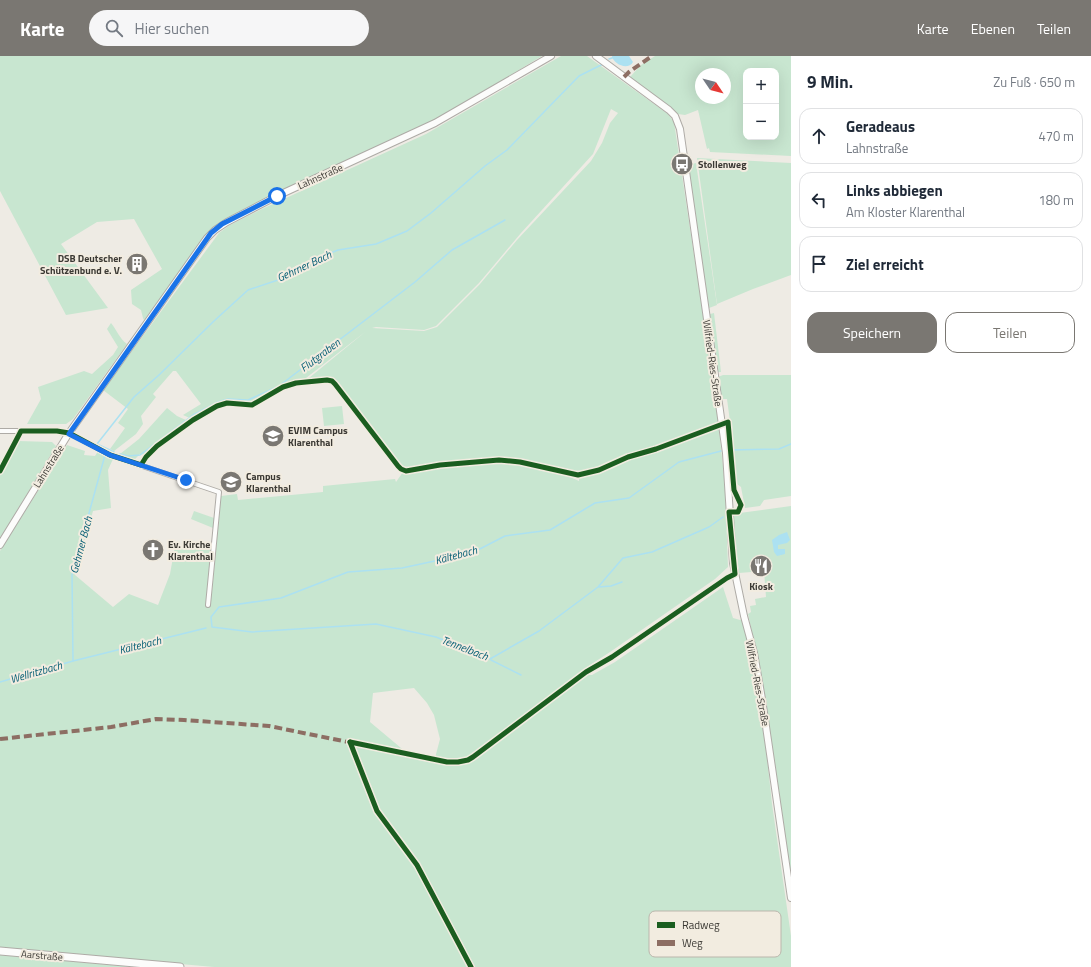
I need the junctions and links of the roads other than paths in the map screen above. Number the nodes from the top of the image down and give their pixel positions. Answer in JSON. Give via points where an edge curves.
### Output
{"nodes":[{"id":1,"x":551,"y":56,"type":"edge"},
{"id":2,"x":596,"y":56,"type":"edge"},
{"id":3,"x":0,"y":431,"type":"edge"},
{"id":4,"x":69,"y":434,"type":"junction"},
{"id":5,"x":0,"y":545,"type":"edge"},
{"id":6,"x":208,"y":605,"type":"dead end"},
{"id":7,"x":791,"y":898,"type":"edge"},
{"id":8,"x":0,"y":951,"type":"edge"},
{"id":9,"x":180,"y":967,"type":"edge"}],
"edges":[{"from":1,"to":4,"type":"street","name":"Lahnstraße","via":[[435,123],[277,196],[219,227],[207,238]]},
{"from":2,"to":7,"type":"street","name":"Wilfried-Ries-Straße","via":[[669,110],[675,116],[680,129],[725,446],[733,563],[762,699]]},
{"from":3,"to":4,"type":"street","via":[[49,431]]},
{"from":4,"to":5,"type":"street","name":"Lahnstraße"},
{"from":4,"to":6,"type":"street","via":[[110,455],[220,492]]},
{"from":8,"to":9,"type":"main road","name":"Aarstraße"}]}
